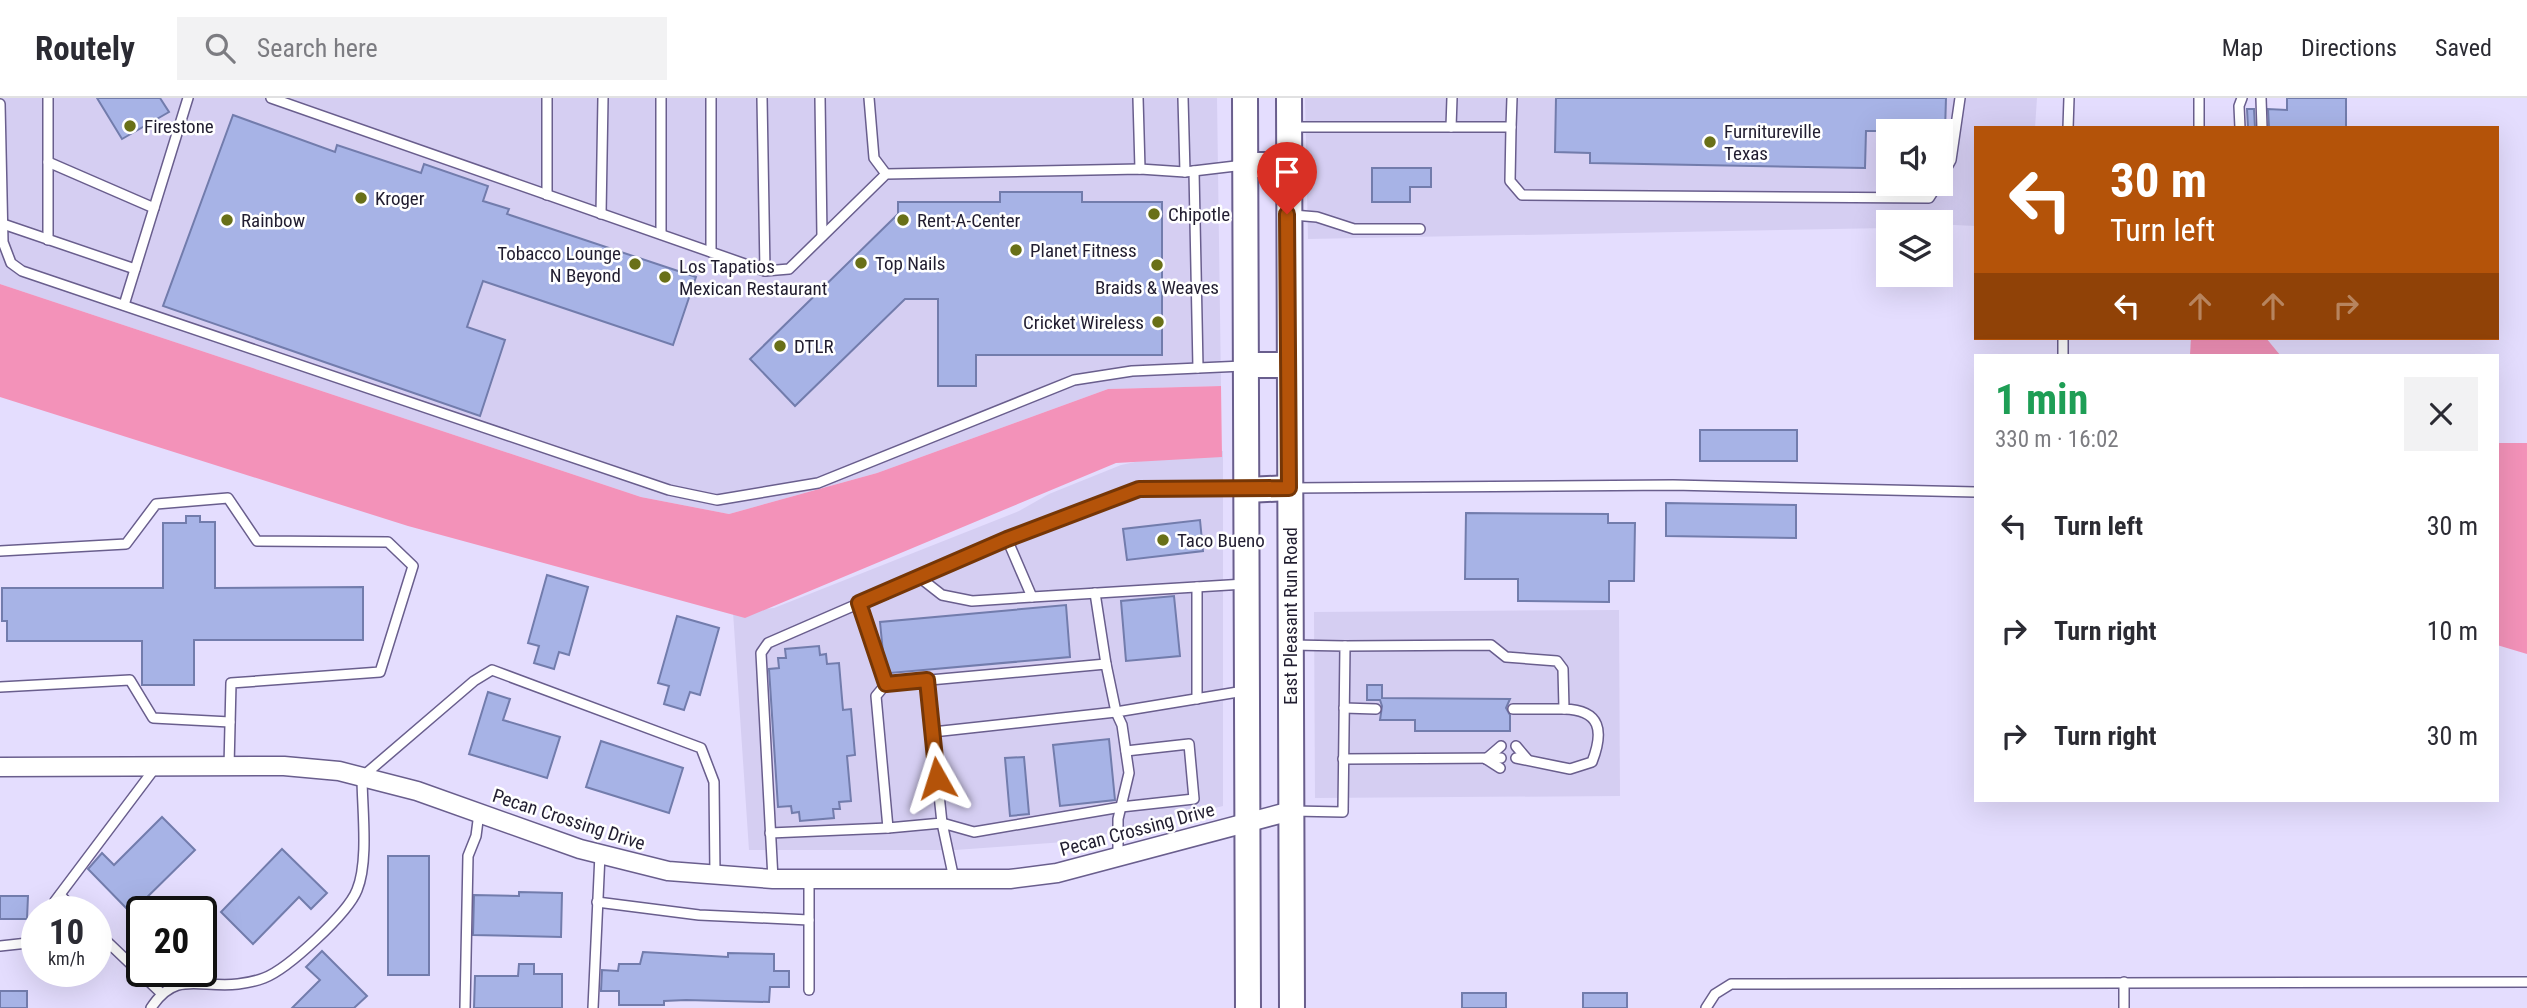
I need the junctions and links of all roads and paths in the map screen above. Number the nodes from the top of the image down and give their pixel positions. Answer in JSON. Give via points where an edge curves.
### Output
{"nodes":[{"id":1,"x":48,"y":98,"type":"edge"},
{"id":2,"x":188,"y":98,"type":"edge"},
{"id":3,"x":271,"y":98,"type":"edge"},
{"id":4,"x":547,"y":98,"type":"edge"},
{"id":5,"x":603,"y":98,"type":"edge"},
{"id":6,"x":661,"y":98,"type":"edge"},
{"id":7,"x":711,"y":98,"type":"edge"},
{"id":8,"x":762,"y":98,"type":"edge"},
{"id":9,"x":820,"y":98,"type":"edge"},
{"id":10,"x":869,"y":98,"type":"edge"},
{"id":11,"x":1138,"y":98,"type":"edge"},
{"id":12,"x":1183,"y":98,"type":"edge"},
{"id":13,"x":1245,"y":98,"type":"edge"},
{"id":14,"x":1289,"y":98,"type":"edge"},
{"id":15,"x":1452,"y":98,"type":"edge"},
{"id":16,"x":1512,"y":98,"type":"edge"},
{"id":17,"x":1960,"y":98,"type":"edge"},
{"id":18,"x":2069,"y":98,"type":"edge"},
{"id":19,"x":2199,"y":98,"type":"edge"},
{"id":20,"x":2242,"y":98,"type":"edge"},
{"id":21,"x":2261,"y":98,"type":"edge"},
{"id":22,"x":0,"y":104,"type":"edge"},
{"id":23,"x":2068,"y":126,"type":"edge"},
{"id":24,"x":2199,"y":126,"type":"edge"},
{"id":25,"x":2240,"y":126,"type":"edge"},
{"id":26,"x":2262,"y":126,"type":"edge"},
{"id":27,"x":1287,"y":127,"type":"junction"},
{"id":28,"x":1451,"y":127,"type":"junction"},
{"id":29,"x":1511,"y":127,"type":"junction"},
{"id":30,"x":1953,"y":146,"type":"edge"},
{"id":31,"x":48,"y":162,"type":"junction"},
{"id":32,"x":1245,"y":165,"type":"junction"},
{"id":33,"x":1287,"y":165,"type":"junction"},
{"id":34,"x":1140,"y":169,"type":"junction"},
{"id":35,"x":1190,"y":172,"type":"junction"},
{"id":36,"x":886,"y":174,"type":"junction"},
{"id":37,"x":547,"y":195,"type":"junction"},
{"id":38,"x":1930,"y":196,"type":"edge"},
{"id":39,"x":154,"y":208,"type":"junction"},
{"id":40,"x":601,"y":214,"type":"junction"},
{"id":41,"x":1287,"y":214,"type":"junction"},
{"id":42,"x":2,"y":224,"type":"junction"},
{"id":43,"x":1420,"y":229,"type":"dead end"},
{"id":44,"x":661,"y":234,"type":"junction"},
{"id":45,"x":822,"y":236,"type":"junction"},
{"id":46,"x":48,"y":240,"type":"junction"},
{"id":47,"x":711,"y":252,"type":"junction"},
{"id":48,"x":135,"y":270,"type":"junction"},
{"id":49,"x":765,"y":271,"type":"junction"},
{"id":50,"x":124,"y":305,"type":"junction"},
{"id":51,"x":1246,"y":365,"type":"junction"},
{"id":52,"x":1289,"y":365,"type":"junction"},
{"id":53,"x":1198,"y":368,"type":"junction"},
{"id":54,"x":1289,"y":488,"type":"junction"},
{"id":55,"x":1247,"y":490,"type":"junction"},
{"id":56,"x":1974,"y":492,"type":"edge"},
{"id":57,"x":1007,"y":539,"type":"junction"},
{"id":58,"x":0,"y":551,"type":"edge"},
{"id":59,"x":919,"y":577,"type":"junction"},
{"id":60,"x":1247,"y":583,"type":"junction"},
{"id":61,"x":1197,"y":587,"type":"junction"},
{"id":62,"x":1095,"y":593,"type":"junction"},
{"id":63,"x":1032,"y":597,"type":"junction"},
{"id":64,"x":859,"y":603,"type":"junction"},
{"id":65,"x":1290,"y":646,"type":"junction"},
{"id":66,"x":1345,"y":646,"type":"junction"},
{"id":67,"x":1106,"y":664,"type":"junction"},
{"id":68,"x":927,"y":680,"type":"junction"},
{"id":69,"x":886,"y":684,"type":"junction"},
{"id":70,"x":0,"y":687,"type":"edge"},
{"id":71,"x":1247,"y":691,"type":"junction"},
{"id":72,"x":1197,"y":699,"type":"junction"},
{"id":73,"x":1344,"y":708,"type":"junction"},
{"id":74,"x":1376,"y":709,"type":"dead end"},
{"id":75,"x":1513,"y":709,"type":"dead end"},
{"id":76,"x":1564,"y":709,"type":"junction"},
{"id":77,"x":1116,"y":712,"type":"junction"},
{"id":78,"x":230,"y":722,"type":"junction"},
{"id":79,"x":933,"y":733,"type":"junction"},
{"id":80,"x":1501,"y":746,"type":"dead end"},
{"id":81,"x":1516,"y":746,"type":"dead end"},
{"id":82,"x":1126,"y":751,"type":"junction"},
{"id":83,"x":1343,"y":759,"type":"junction"},
{"id":84,"x":1486,"y":759,"type":"junction"},
{"id":85,"x":1527,"y":759,"type":"junction"},
{"id":86,"x":1500,"y":763,"type":"dead end"},
{"id":87,"x":1516,"y":763,"type":"dead end"},
{"id":88,"x":0,"y":767,"type":"edge"},
{"id":89,"x":229,"y":767,"type":"junction"},
{"id":90,"x":155,"y":768,"type":"junction"},
{"id":91,"x":362,"y":777,"type":"junction"},
{"id":92,"x":1121,"y":807,"type":"junction"},
{"id":93,"x":1291,"y":811,"type":"junction"},
{"id":94,"x":479,"y":813,"type":"junction"},
{"id":95,"x":1248,"y":820,"type":"junction"},
{"id":96,"x":942,"y":823,"type":"junction"},
{"id":97,"x":887,"y":828,"type":"junction"},
{"id":98,"x":770,"y":834,"type":"junction"},
{"id":99,"x":600,"y":854,"type":"junction"},
{"id":100,"x":1118,"y":858,"type":"junction"},
{"id":101,"x":715,"y":875,"type":"junction"},
{"id":102,"x":773,"y":879,"type":"junction"},
{"id":103,"x":809,"y":879,"type":"junction"},
{"id":104,"x":954,"y":879,"type":"junction"},
{"id":105,"x":60,"y":895,"type":"edge"},
{"id":106,"x":597,"y":902,"type":"junction"},
{"id":107,"x":809,"y":920,"type":"junction"},
{"id":108,"x":21,"y":944,"type":"edge"},
{"id":109,"x":112,"y":946,"type":"edge"},
{"id":110,"x":0,"y":947,"type":"edge"},
{"id":111,"x":2124,"y":982,"type":"junction"},
{"id":112,"x":2527,"y":982,"type":"edge"},
{"id":113,"x":808,"y":990,"type":"dead end"},
{"id":114,"x":161,"y":993,"type":"junction"},
{"id":115,"x":151,"y":1008,"type":"edge"},
{"id":116,"x":465,"y":1008,"type":"edge"},
{"id":117,"x":593,"y":1008,"type":"edge"},
{"id":118,"x":1248,"y":1008,"type":"edge"},
{"id":119,"x":1292,"y":1008,"type":"edge"},
{"id":120,"x":1706,"y":1008,"type":"edge"},
{"id":121,"x":2124,"y":1008,"type":"edge"}],
"edges":[{"from":1,"to":31,"type":"lane"},
{"from":2,"to":39,"type":"lane"},
{"from":3,"to":37,"type":"lane"},
{"from":4,"to":37,"type":"lane"},
{"from":5,"to":40,"type":"lane"},
{"from":6,"to":44,"type":"lane"},
{"from":7,"to":47,"type":"lane"},
{"from":8,"to":49,"type":"lane"},
{"from":9,"to":45,"type":"lane"},
{"from":10,"to":36,"type":"lane","via":[[874,158]]},
{"from":11,"to":34,"type":"lane"},
{"from":12,"to":35,"type":"lane"},
{"from":13,"to":32,"type":"main road"},
{"from":14,"to":27,"type":"main road","name":"East Pleasant Run Road"},
{"from":15,"to":28,"type":"lane"},
{"from":16,"to":29,"type":"lane"},
{"from":17,"to":30,"type":"lane"},
{"from":18,"to":23,"type":"lane"},
{"from":19,"to":24,"type":"lane"},
{"from":20,"to":25,"type":"lane"},
{"from":21,"to":26,"type":"lane"},
{"from":22,"to":42,"type":"lane"},
{"from":27,"to":28,"type":"lane"},
{"from":27,"to":33,"type":"main road","name":"East Pleasant Run Road"},
{"from":28,"to":29,"type":"lane"},
{"from":29,"to":38,"type":"lane","via":[[1510,181],[1522,195]]},
{"from":31,"to":39,"type":"lane"},
{"from":31,"to":46,"type":"lane"},
{"from":32,"to":33,"type":"main road"},
{"from":32,"to":35,"type":"lane"},
{"from":32,"to":51,"type":"main road"},
{"from":33,"to":41,"type":"main road","name":"East Pleasant Run Road"},
{"from":34,"to":35,"type":"lane"},
{"from":34,"to":36,"type":"lane"},
{"from":35,"to":53,"type":"lane"},
{"from":36,"to":45,"type":"lane"},
{"from":37,"to":40,"type":"lane"},
{"from":39,"to":48,"type":"lane"},
{"from":40,"to":44,"type":"lane"},
{"from":41,"to":43,"type":"lane","via":[[1317,217],[1354,229]]},
{"from":41,"to":52,"type":"main road","name":"East Pleasant Run Road"},
{"from":42,"to":46,"type":"lane"},
{"from":42,"to":50,"type":"lane","via":[[11,263],[22,271]]},
{"from":44,"to":47,"type":"lane"},
{"from":45,"to":49,"type":"lane","via":[[789,269]]},
{"from":46,"to":48,"type":"lane"},
{"from":47,"to":49,"type":"lane"},
{"from":48,"to":50,"type":"lane"},
{"from":50,"to":53,"type":"lane","via":[[656,486],[717,500],[818,483],[1074,380]]},
{"from":51,"to":52,"type":"main road"},
{"from":51,"to":53,"type":"lane"},
{"from":51,"to":55,"type":"main road"},
{"from":52,"to":54,"type":"main road","name":"East Pleasant Run Road"},
{"from":54,"to":55,"type":"main road"},
{"from":54,"to":56,"type":"lane","via":[[1673,485]]},
{"from":54,"to":65,"type":"main road","name":"East Pleasant Run Road"},
{"from":55,"to":57,"type":"lane","via":[[1139,489]]},
{"from":55,"to":60,"type":"main road"},
{"from":57,"to":59,"type":"lane"},
{"from":57,"to":63,"type":"lane"},
{"from":58,"to":78,"type":"lane","via":[[126,544],[156,504],[228,498],[257,541],[388,542],[413,566],[380,672],[231,683]]},
{"from":59,"to":63,"type":"lane","via":[[942,595],[962,599]]},
{"from":59,"to":64,"type":"lane"},
{"from":60,"to":61,"type":"lane"},
{"from":60,"to":71,"type":"main road"},
{"from":61,"to":62,"type":"lane"},
{"from":61,"to":72,"type":"lane"},
{"from":62,"to":63,"type":"lane"},
{"from":62,"to":67,"type":"lane"},
{"from":64,"to":69,"type":"lane"},
{"from":64,"to":98,"type":"lane","via":[[768,643],[761,653]]},
{"from":65,"to":66,"type":"lane"},
{"from":65,"to":93,"type":"main road","name":"East Pleasant Run Road"},
{"from":66,"to":73,"type":"lane"},
{"from":66,"to":76,"type":"lane","via":[[1491,645],[1506,657],[1557,661],[1563,669]]},
{"from":67,"to":68,"type":"lane"},
{"from":67,"to":77,"type":"lane"},
{"from":68,"to":69,"type":"lane"},
{"from":68,"to":79,"type":"lane"},
{"from":69,"to":97,"type":"lane","via":[[876,696]]},
{"from":70,"to":78,"type":"lane","via":[[130,680],[153,718]]},
{"from":71,"to":72,"type":"lane"},
{"from":71,"to":95,"type":"main road"},
{"from":72,"to":77,"type":"lane"},
{"from":73,"to":74,"type":"lane"},
{"from":73,"to":83,"type":"lane"},
{"from":75,"to":76,"type":"lane"},
{"from":76,"to":85,"type":"lane","via":[[1583,709],[1593,717],[1598,740],[1592,762],[1570,769]]},
{"from":77,"to":79,"type":"lane"},
{"from":77,"to":82,"type":"lane"},
{"from":78,"to":89,"type":"lane"},
{"from":79,"to":96,"type":"lane"},
{"from":80,"to":84,"type":"lane"},
{"from":81,"to":85,"type":"lane"},
{"from":82,"to":92,"type":"lane","via":[[1129,772]]},
{"from":82,"to":92,"type":"lane","via":[[1189,744],[1194,799]]},
{"from":83,"to":84,"type":"lane"},
{"from":83,"to":93,"type":"lane","via":[[1343,812]]},
{"from":84,"to":86,"type":"lane"},
{"from":85,"to":87,"type":"lane"},
{"from":88,"to":90,"type":"street","name":"Pecan Crossing Drive"},
{"from":89,"to":90,"type":"street","name":"Pecan Crossing Drive"},
{"from":89,"to":91,"type":"street","name":"Pecan Crossing Drive","via":[[284,766]]},
{"from":90,"to":105,"type":"lane"},
{"from":91,"to":94,"type":"street","name":"Pecan Crossing Drive","via":[[417,790]]},
{"from":91,"to":101,"type":"lane","via":[[492,670],[701,748],[714,782]]},
{"from":91,"to":114,"type":"lane","via":[[362,865],[357,891],[339,914],[296,958],[265,978],[236,984],[180,983]]},
{"from":92,"to":96,"type":"lane","via":[[974,832]]},
{"from":92,"to":100,"type":"lane"},
{"from":93,"to":95,"type":"street","name":"Pecan Crossing Drive"},
{"from":93,"to":119,"type":"main road","name":"East Pleasant Run Road"},
{"from":94,"to":99,"type":"street","name":"Pecan Crossing Drive"},
{"from":94,"to":116,"type":"lane","via":[[468,856]]},
{"from":95,"to":100,"type":"street","name":"Pecan Crossing Drive"},
{"from":95,"to":118,"type":"main road"},
{"from":96,"to":97,"type":"lane"},
{"from":96,"to":104,"type":"lane"},
{"from":97,"to":98,"type":"lane"},
{"from":98,"to":102,"type":"lane"},
{"from":99,"to":101,"type":"street","name":"Pecan Crossing Drive","via":[[668,871]]},
{"from":99,"to":106,"type":"lane"},
{"from":100,"to":104,"type":"street","name":"Pecan Crossing Drive","via":[[1010,879]]},
{"from":101,"to":102,"type":"street","name":"Pecan Crossing Drive"},
{"from":102,"to":103,"type":"street","name":"Pecan Crossing Drive"},
{"from":103,"to":104,"type":"street","name":"Pecan Crossing Drive"},
{"from":103,"to":107,"type":"lane"},
{"from":106,"to":107,"type":"lane","via":[[699,915]]},
{"from":106,"to":117,"type":"lane"},
{"from":107,"to":113,"type":"lane"},
{"from":108,"to":110,"type":"lane"},
{"from":109,"to":114,"type":"lane"},
{"from":111,"to":112,"type":"lane"},
{"from":111,"to":120,"type":"lane","via":[[1731,984],[1715,994]]},
{"from":111,"to":121,"type":"lane"},
{"from":114,"to":115,"type":"lane"}]}
